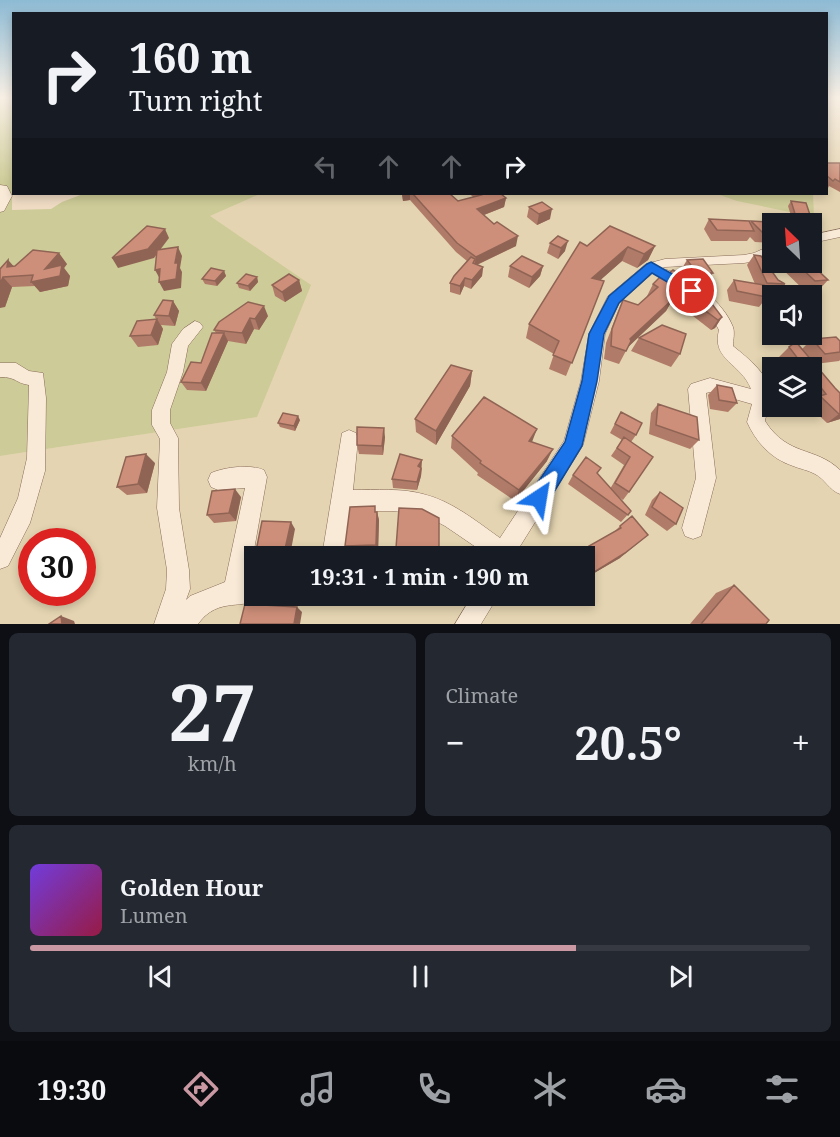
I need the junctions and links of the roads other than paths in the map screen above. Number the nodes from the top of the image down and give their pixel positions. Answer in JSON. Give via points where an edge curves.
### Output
{"nodes":[{"id":1,"x":5,"y":190,"type":"dead end"},
{"id":2,"x":0,"y":208,"type":"edge"},
{"id":3,"x":840,"y":233,"type":"edge"},
{"id":4,"x":822,"y":237,"type":"edge"},
{"id":5,"x":762,"y":263,"type":"edge"},
{"id":6,"x":651,"y":267,"type":"junction"},
{"id":7,"x":189,"y":333,"type":"dead end"},
{"id":8,"x":0,"y":370,"type":"edge"},
{"id":9,"x":762,"y":394,"type":"edge"},
{"id":10,"x":762,"y":399,"type":"edge"},
{"id":11,"x":762,"y":404,"type":"edge"},
{"id":12,"x":349,"y":439,"type":"dead end"},
{"id":13,"x":218,"y":480,"type":"dead end"},
{"id":14,"x":840,"y":484,"type":"edge"},
{"id":15,"x":342,"y":501,"type":"junction"},
{"id":16,"x":693,"y":528,"type":"dead end"},
{"id":17,"x":249,"y":546,"type":"edge"},
{"id":18,"x":335,"y":546,"type":"edge"},
{"id":19,"x":491,"y":546,"type":"edge"},
{"id":20,"x":507,"y":546,"type":"edge"},
{"id":21,"x":0,"y":558,"type":"edge"},
{"id":22,"x":244,"y":590,"type":"edge"},
{"id":23,"x":479,"y":606,"type":"edge"},
{"id":24,"x":166,"y":624,"type":"edge"},
{"id":25,"x":183,"y":624,"type":"edge"},
{"id":26,"x":467,"y":624,"type":"edge"}],
"edges":[{"from":1,"to":2,"type":"street"},
{"from":3,"to":4,"type":"street"},
{"from":5,"to":6,"type":"street","via":[[665,263]]},
{"from":6,"to":9,"type":"street","via":[[692,291],[723,319],[728,330],[724,339],[726,349],[744,362]]},
{"from":6,"to":20,"type":"street","via":[[613,300],[597,334],[590,381],[573,446]]},
{"from":7,"to":24,"type":"street","via":[[195,327],[180,344],[176,372],[161,410],[161,425],[169,438],[168,508],[178,570],[177,589]]},
{"from":8,"to":21,"type":"street","via":[[16,370],[26,378],[37,378],[39,404],[37,457],[24,515]]},
{"from":10,"to":16,"type":"street","via":[[710,385],[697,389],[706,478]]},
{"from":11,"to":14,"type":"street","via":[[756,422],[764,435],[792,457],[823,466]]},
{"from":12,"to":15,"type":"street"},
{"from":13,"to":17,"type":"street","via":[[256,477]]},
{"from":15,"to":18,"type":"street"},
{"from":15,"to":19,"type":"street","via":[[424,505],[451,517]]},
{"from":22,"to":25,"type":"street","via":[[198,604]]},
{"from":23,"to":26,"type":"street"}]}
